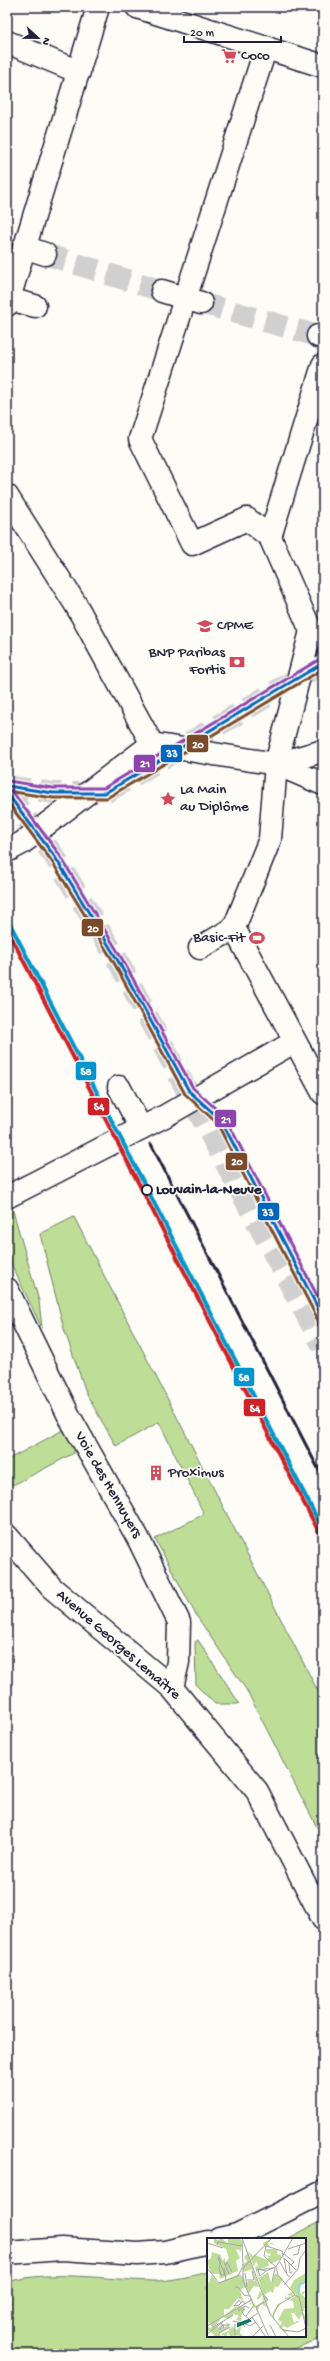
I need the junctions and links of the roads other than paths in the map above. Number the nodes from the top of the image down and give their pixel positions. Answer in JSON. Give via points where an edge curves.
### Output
{"nodes":[{"id":1,"x":98,"y":7,"type":"edge"},
{"id":2,"x":138,"y":7,"type":"edge"},
{"id":3,"x":7,"y":42,"type":"edge"},
{"id":4,"x":266,"y":47,"type":"junction"},
{"id":5,"x":323,"y":66,"type":"edge"},
{"id":6,"x":79,"y":72,"type":"junction"},
{"id":7,"x":24,"y":246,"type":"junction"},
{"id":8,"x":45,"y":254,"type":"tunnel mouth"},
{"id":9,"x":162,"y":291,"type":"tunnel mouth"},
{"id":10,"x":194,"y":301,"type":"junction"},
{"id":11,"x":8,"y":302,"type":"edge"},
{"id":12,"x":35,"y":306,"type":"dead end"},
{"id":13,"x":323,"y":365,"type":"edge"},
{"id":14,"x":7,"y":496,"type":"edge"},
{"id":15,"x":270,"y":538,"type":"junction"},
{"id":16,"x":152,"y":744,"type":"junction"},
{"id":17,"x":323,"y":751,"type":"edge"},
{"id":18,"x":276,"y":764,"type":"junction"},
{"id":19,"x":323,"y":784,"type":"edge"},
{"id":20,"x":7,"y":851,"type":"edge"},
{"id":21,"x":234,"y":928,"type":"junction"},
{"id":22,"x":200,"y":948,"type":"dead end"},
{"id":23,"x":294,"y":1042,"type":"junction"},
{"id":24,"x":119,"y":1087,"type":"dead end"},
{"id":25,"x":323,"y":1093,"type":"edge"},
{"id":26,"x":141,"y":1128,"type":"junction"},
{"id":27,"x":7,"y":1197,"type":"edge"},
{"id":28,"x":7,"y":1289,"type":"edge"},
{"id":29,"x":7,"y":1536,"type":"edge"},
{"id":30,"x":172,"y":1688,"type":"junction"},
{"id":31,"x":323,"y":1919,"type":"edge"},
{"id":32,"x":323,"y":2192,"type":"edge"},
{"id":33,"x":224,"y":2238,"type":"edge"},
{"id":34,"x":207,"y":2242,"type":"edge"},
{"id":35,"x":7,"y":2254,"type":"edge"}],
"edges":[{"from":1,"to":6,"type":"street"},
{"from":2,"to":4,"type":"street","via":[[198,34]]},
{"from":3,"to":6,"type":"street"},
{"from":4,"to":5,"type":"street"},
{"from":4,"to":10,"type":"street","via":[[242,151]]},
{"from":6,"to":7,"type":"street"},
{"from":7,"to":8,"type":"street"},
{"from":7,"to":11,"type":"street"},
{"from":9,"to":10,"type":"street"},
{"from":10,"to":15,"type":"street","via":[[140,439],[169,490],[192,544],[247,519]]},
{"from":11,"to":12,"type":"street"},
{"from":13,"to":15,"type":"street"},
{"from":14,"to":16,"type":"street","via":[[83,601]]},
{"from":15,"to":18,"type":"street","via":[[311,631]]},
{"from":16,"to":18,"type":"street"},
{"from":16,"to":20,"type":"street","via":[[22,843]]},
{"from":17,"to":18,"type":"street"},
{"from":18,"to":19,"type":"street"},
{"from":18,"to":21,"type":"street","via":[[270,839]]},
{"from":21,"to":22,"type":"street"},
{"from":21,"to":23,"type":"street"},
{"from":23,"to":25,"type":"street","via":[[299,1069]]},
{"from":23,"to":26,"type":"street"},
{"from":24,"to":26,"type":"street"},
{"from":26,"to":27,"type":"street"},
{"from":28,"to":30,"type":"street","name":"Voie des Hennuyers","via":[[69,1416],[138,1538],[180,1622],[178,1662]]},
{"from":29,"to":30,"type":"street","name":"Avenue Georges Lemaître","via":[[52,1588]]},
{"from":30,"to":31,"type":"street","name":"Avenue Georges Lemaître","via":[[257,1791]]},
{"from":32,"to":33,"type":"street","via":[[237,2235]]},
{"from":34,"to":35,"type":"street","via":[[165,2252],[138,2254],[62,2250]]}]}
